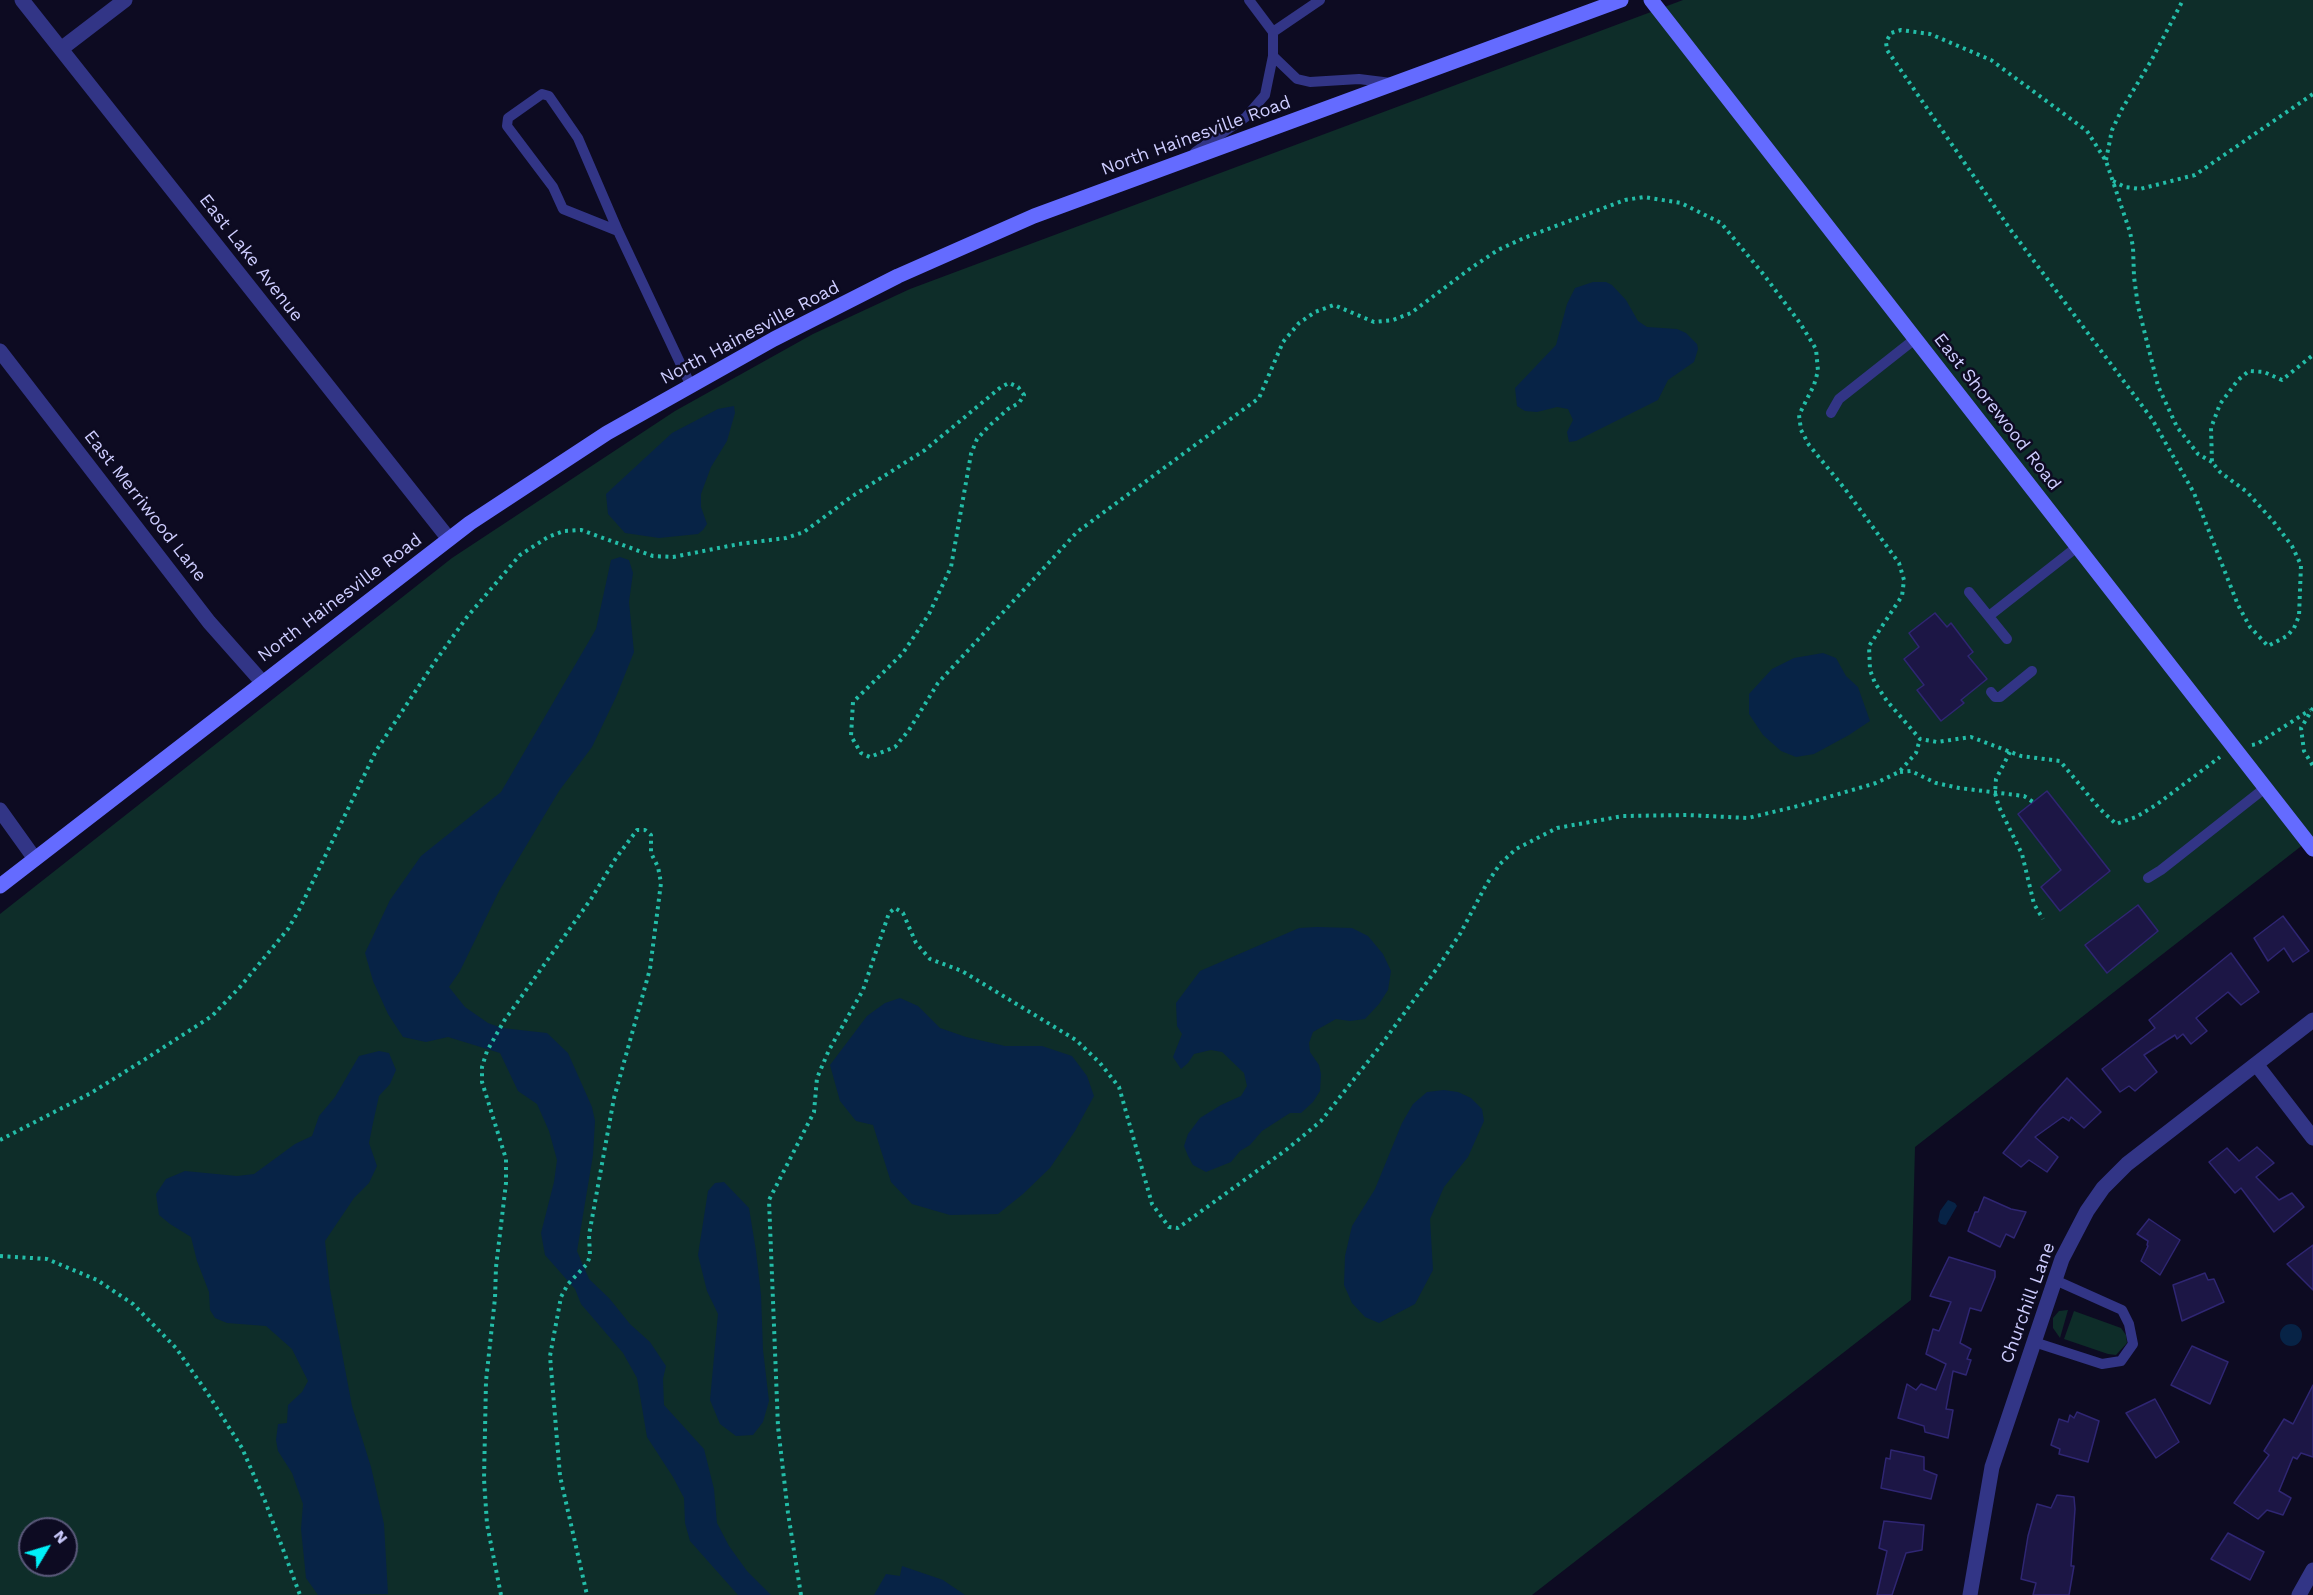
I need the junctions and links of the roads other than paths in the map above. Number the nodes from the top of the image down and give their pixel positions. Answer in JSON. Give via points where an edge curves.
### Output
{"nodes":[{"id":1,"x":22,"y":0,"type":"edge"},
{"id":2,"x":125,"y":0,"type":"edge"},
{"id":3,"x":1249,"y":0,"type":"edge"},
{"id":4,"x":1320,"y":0,"type":"edge"},
{"id":5,"x":1621,"y":0,"type":"edge"},
{"id":6,"x":1651,"y":0,"type":"edge"},
{"id":7,"x":1273,"y":32,"type":"junction"},
{"id":8,"x":61,"y":50,"type":"junction"},
{"id":9,"x":1273,"y":56,"type":"junction"},
{"id":10,"x":1395,"y":83,"type":"junction"},
{"id":11,"x":1180,"y":163,"type":"junction"},
{"id":12,"x":618,"y":231,"type":"junction"},
{"id":13,"x":1915,"y":339,"type":"junction"},
{"id":14,"x":0,"y":351,"type":"edge"},
{"id":15,"x":691,"y":386,"type":"junction"},
{"id":16,"x":1831,"y":413,"type":"dead end"},
{"id":17,"x":449,"y":540,"type":"junction"},
{"id":18,"x":2077,"y":546,"type":"junction"},
{"id":19,"x":1969,"y":592,"type":"dead end"},
{"id":20,"x":1989,"y":616,"type":"junction"},
{"id":21,"x":2007,"y":639,"type":"dead end"},
{"id":22,"x":2032,"y":671,"type":"dead end"},
{"id":23,"x":263,"y":682,"type":"junction"},
{"id":24,"x":1991,"y":692,"type":"dead end"},
{"id":25,"x":2265,"y":788,"type":"junction"},
{"id":26,"x":0,"y":810,"type":"edge"},
{"id":27,"x":2313,"y":849,"type":"edge"},
{"id":28,"x":35,"y":859,"type":"junction"},
{"id":29,"x":2148,"y":878,"type":"dead end"},
{"id":30,"x":0,"y":886,"type":"edge"},
{"id":31,"x":2313,"y":1020,"type":"edge"},
{"id":32,"x":2256,"y":1064,"type":"junction"},
{"id":33,"x":2313,"y":1138,"type":"edge"},
{"id":34,"x":2055,"y":1280,"type":"junction"},
{"id":35,"x":2034,"y":1342,"type":"junction"},
{"id":36,"x":2313,"y":1570,"type":"edge"},
{"id":37,"x":1970,"y":1595,"type":"edge"},
{"id":38,"x":2300,"y":1595,"type":"edge"}],
"edges":[{"from":1,"to":8,"type":"street","name":"East Lake Avenue"},
{"from":2,"to":8,"type":"street"},
{"from":3,"to":7,"type":"lane"},
{"from":4,"to":7,"type":"lane"},
{"from":5,"to":10,"type":"main road","name":"North Hainesville Road"},
{"from":6,"to":13,"type":"main road","name":"East Shorewood Road"},
{"from":7,"to":9,"type":"lane"},
{"from":8,"to":17,"type":"street","name":"East Lake Avenue"},
{"from":9,"to":10,"type":"lane","via":[[1297,80]]},
{"from":9,"to":11,"type":"lane","via":[[1260,103]]},
{"from":10,"to":11,"type":"main road","name":"North Hainesville Road"},
{"from":11,"to":15,"type":"main road","name":"North Hainesville Road","via":[[1034,216],[898,276]]},
{"from":12,"to":12,"type":"lane","via":[[578,138],[549,96],[542,93],[508,118],[507,126],[554,187],[563,210]]},
{"from":12,"to":15,"type":"lane"},
{"from":13,"to":16,"type":"lane","via":[[1839,399]]},
{"from":13,"to":18,"type":"main road","name":"East Shorewood Road"},
{"from":14,"to":23,"type":"street","name":"East Merriwood Lane","via":[[209,622]]},
{"from":15,"to":17,"type":"main road","name":"North Hainesville Road","via":[[607,433]]},
{"from":17,"to":23,"type":"main road","name":"North Hainesville Road"},
{"from":18,"to":20,"type":"lane"},
{"from":18,"to":25,"type":"main road","name":"East Shorewood Road"},
{"from":19,"to":20,"type":"lane"},
{"from":20,"to":21,"type":"lane"},
{"from":22,"to":24,"type":"lane","via":[[2000,697]]},
{"from":23,"to":28,"type":"main road","name":"North Hainesville Road"},
{"from":25,"to":27,"type":"main road","name":"East Shorewood Road"},
{"from":25,"to":29,"type":"lane"},
{"from":26,"to":28,"type":"street"},
{"from":28,"to":30,"type":"main road","name":"North Hainesville Road"},
{"from":31,"to":32,"type":"street","name":"Churchill Lane"},
{"from":32,"to":33,"type":"street"},
{"from":32,"to":34,"type":"street","name":"Churchill Lane","via":[[2127,1164],[2103,1188],[2087,1211]]},
{"from":34,"to":35,"type":"street","name":"Churchill Lane"},
{"from":34,"to":35,"type":"lane","via":[[2122,1310],[2133,1344],[2121,1361],[2102,1364]]},
{"from":35,"to":37,"type":"street","name":"Churchill Lane","via":[[1992,1467]]},
{"from":36,"to":38,"type":"street"}]}
